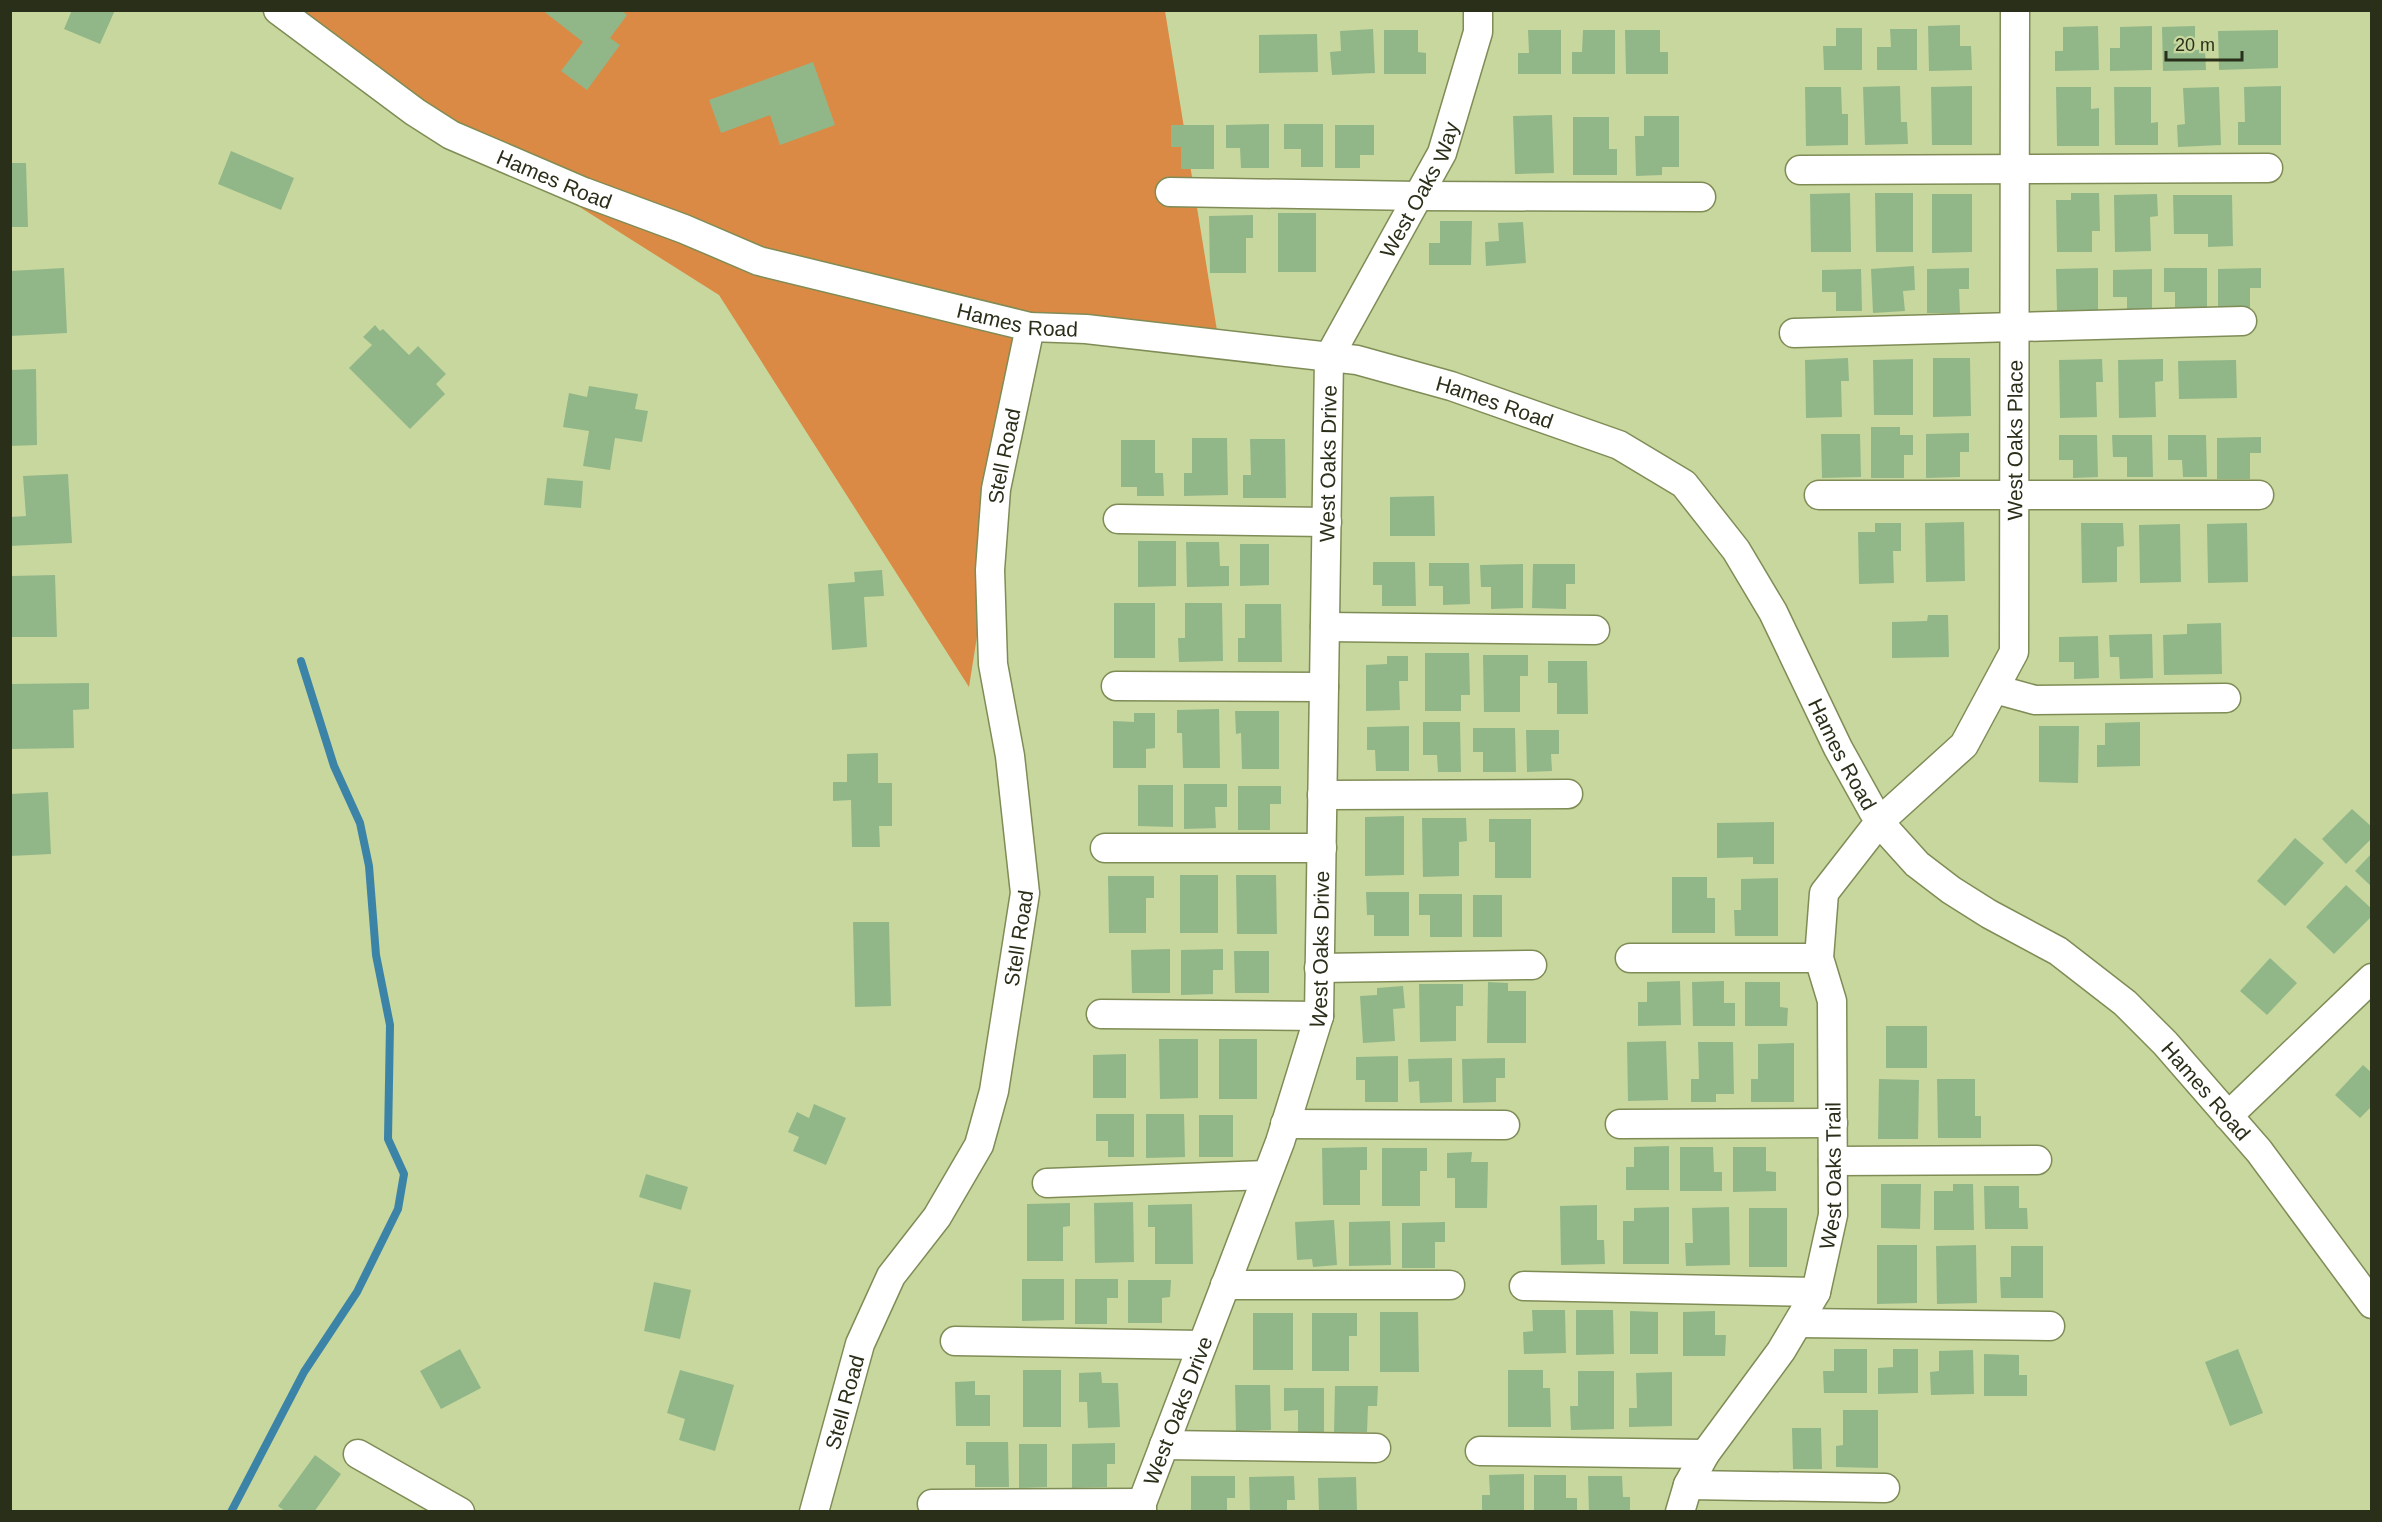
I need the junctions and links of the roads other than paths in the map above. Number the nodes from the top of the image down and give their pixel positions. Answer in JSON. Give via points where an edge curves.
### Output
{"nodes":[{"id":1,"x":278,"y":10,"type":"edge"},
{"id":2,"x":1478,"y":10,"type":"edge"},
{"id":3,"x":2015,"y":10,"type":"edge"},
{"id":4,"x":2268,"y":168,"type":"dead end"},
{"id":5,"x":2015,"y":169,"type":"junction"},
{"id":6,"x":1800,"y":170,"type":"dead end"},
{"id":7,"x":1170,"y":192,"type":"dead end"},
{"id":8,"x":1418,"y":196,"type":"junction"},
{"id":9,"x":1701,"y":197,"type":"dead end"},
{"id":10,"x":2242,"y":321,"type":"dead end"},
{"id":11,"x":1030,"y":327,"type":"junction"},
{"id":12,"x":2015,"y":327,"type":"junction"},
{"id":13,"x":1794,"y":333,"type":"dead end"},
{"id":14,"x":1329,"y":357,"type":"junction"},
{"id":15,"x":2014,"y":493,"type":"junction"},
{"id":16,"x":1819,"y":495,"type":"dead end"},
{"id":17,"x":2259,"y":495,"type":"dead end"},
{"id":18,"x":1118,"y":519,"type":"dead end"},
{"id":19,"x":1327,"y":522,"type":"junction"},
{"id":20,"x":1325,"y":627,"type":"junction"},
{"id":21,"x":1594,"y":630,"type":"dead end"},
{"id":22,"x":1116,"y":686,"type":"dead end"},
{"id":23,"x":1324,"y":687,"type":"junction"},
{"id":24,"x":1995,"y":689,"type":"junction"},
{"id":25,"x":2226,"y":698,"type":"dead end"},
{"id":26,"x":1568,"y":794,"type":"dead end"},
{"id":27,"x":1322,"y":795,"type":"junction"},
{"id":28,"x":1880,"y":821,"type":"junction"},
{"id":29,"x":1105,"y":848,"type":"dead end"},
{"id":30,"x":1322,"y":848,"type":"junction"},
{"id":31,"x":1630,"y":958,"type":"dead end"},
{"id":32,"x":1819,"y":958,"type":"junction"},
{"id":33,"x":1532,"y":965,"type":"dead end"},
{"id":34,"x":1319,"y":968,"type":"junction"},
{"id":35,"x":2372,"y":978,"type":"edge"},
{"id":36,"x":1101,"y":1014,"type":"dead end"},
{"id":37,"x":1319,"y":1016,"type":"junction"},
{"id":38,"x":2228,"y":1116,"type":"junction"},
{"id":39,"x":1833,"y":1122,"type":"junction"},
{"id":40,"x":1285,"y":1124,"type":"junction"},
{"id":41,"x":1620,"y":1124,"type":"dead end"},
{"id":42,"x":1505,"y":1125,"type":"dead end"},
{"id":43,"x":2037,"y":1160,"type":"dead end"},
{"id":44,"x":1833,"y":1161,"type":"junction"},
{"id":45,"x":1267,"y":1175,"type":"junction"},
{"id":46,"x":1047,"y":1183,"type":"dead end"},
{"id":47,"x":1225,"y":1285,"type":"junction"},
{"id":48,"x":1450,"y":1286,"type":"dead end"},
{"id":49,"x":1524,"y":1286,"type":"dead end"},
{"id":50,"x":1816,"y":1292,"type":"junction"},
{"id":51,"x":2372,"y":1304,"type":"edge"},
{"id":52,"x":1798,"y":1323,"type":"junction"},
{"id":53,"x":2050,"y":1326,"type":"dead end"},
{"id":54,"x":955,"y":1341,"type":"dead end"},
{"id":55,"x":1202,"y":1344,"type":"junction"},
{"id":56,"x":1164,"y":1445,"type":"junction"},
{"id":57,"x":1376,"y":1448,"type":"dead end"},
{"id":58,"x":1480,"y":1451,"type":"dead end"},
{"id":59,"x":358,"y":1454,"type":"dead end"},
{"id":60,"x":1705,"y":1454,"type":"junction"},
{"id":61,"x":1688,"y":1485,"type":"junction"},
{"id":62,"x":1885,"y":1488,"type":"dead end"},
{"id":63,"x":932,"y":1504,"type":"dead end"},
{"id":64,"x":1142,"y":1507,"type":"edge"},
{"id":65,"x":460,"y":1512,"type":"edge"},
{"id":66,"x":814,"y":1512,"type":"edge"},
{"id":67,"x":1680,"y":1512,"type":"edge"}],
"edges":[{"from":1,"to":11,"type":"street","name":"Hames Road","via":[[451,135],[584,192],[759,261]]},
{"from":2,"to":8,"type":"street","name":"West Oaks Way","via":[[1478,32],[1442,153]]},
{"from":3,"to":5,"type":"street","name":"West Oaks Place"},
{"from":4,"to":5,"type":"street"},
{"from":5,"to":6,"type":"street"},
{"from":5,"to":12,"type":"street","name":"West Oaks Place"},
{"from":7,"to":8,"type":"street"},
{"from":8,"to":9,"type":"street"},
{"from":8,"to":14,"type":"street","name":"West Oaks Way"},
{"from":10,"to":12,"type":"street"},
{"from":11,"to":14,"type":"street","name":"Hames Road","via":[[1086,329]]},
{"from":11,"to":66,"type":"street","name":"Stell Road","via":[[996,489],[990,570],[993,664],[1010,756],[1025,893],[994,1091],[979,1145],[938,1217],[891,1276],[860,1344]]},
{"from":12,"to":13,"type":"street"},
{"from":12,"to":15,"type":"street","name":"West Oaks Place"},
{"from":14,"to":19,"type":"street","name":"West Oaks Drive"},
{"from":14,"to":28,"type":"street","name":"Hames Road","via":[[1357,360],[1433,380],[1529,412],[1619,445],[1684,484],[1736,550],[1773,612],[1838,748]]},
{"from":15,"to":16,"type":"street"},
{"from":15,"to":17,"type":"street"},
{"from":15,"to":24,"type":"street","name":"West Oaks Place","via":[[2014,652]]},
{"from":18,"to":19,"type":"street"},
{"from":19,"to":20,"type":"street","name":"West Oaks Drive"},
{"from":20,"to":21,"type":"street"},
{"from":20,"to":23,"type":"street","name":"West Oaks Drive"},
{"from":22,"to":23,"type":"street"},
{"from":23,"to":27,"type":"street","name":"West Oaks Drive"},
{"from":24,"to":25,"type":"street","via":[[2035,700]]},
{"from":24,"to":28,"type":"street","name":"West Oaks Place","via":[[1964,745]]},
{"from":26,"to":27,"type":"street"},
{"from":27,"to":30,"type":"street","name":"West Oaks Drive"},
{"from":28,"to":32,"type":"street","name":"West Oaks Trail","via":[[1824,893]]},
{"from":28,"to":38,"type":"street","name":"Hames Road","via":[[1917,864],[1951,890],[2058,951],[2126,1003]]},
{"from":29,"to":30,"type":"street"},
{"from":30,"to":34,"type":"street","name":"West Oaks Drive"},
{"from":31,"to":32,"type":"street"},
{"from":32,"to":39,"type":"street","name":"West Oaks Trail","via":[[1832,1001]]},
{"from":33,"to":34,"type":"street"},
{"from":34,"to":37,"type":"street","name":"West Oaks Drive"},
{"from":35,"to":38,"type":"street"},
{"from":36,"to":37,"type":"street"},
{"from":37,"to":40,"type":"street","name":"West Oaks Drive"},
{"from":38,"to":51,"type":"street","name":"Hames Road"},
{"from":39,"to":41,"type":"street"},
{"from":39,"to":44,"type":"street","name":"West Oaks Trail"},
{"from":40,"to":42,"type":"street"},
{"from":40,"to":45,"type":"street","name":"West Oaks Drive"},
{"from":43,"to":44,"type":"street"},
{"from":44,"to":50,"type":"street","name":"West Oaks Trail","via":[[1833,1215]]},
{"from":45,"to":46,"type":"street"},
{"from":45,"to":47,"type":"street","name":"West Oaks Drive"},
{"from":47,"to":48,"type":"street"},
{"from":47,"to":55,"type":"street","name":"West Oaks Drive"},
{"from":49,"to":50,"type":"street"},
{"from":50,"to":52,"type":"street","name":"West Oaks Trail"},
{"from":52,"to":53,"type":"street"},
{"from":52,"to":60,"type":"street","name":"West Oaks Trail"},
{"from":54,"to":55,"type":"street"},
{"from":55,"to":56,"type":"street","name":"West Oaks Drive"},
{"from":56,"to":57,"type":"street"},
{"from":56,"to":64,"type":"street","name":"West Oaks Drive"},
{"from":58,"to":60,"type":"street"},
{"from":59,"to":65,"type":"street"},
{"from":60,"to":61,"type":"street","name":"West Oaks Trail"},
{"from":61,"to":62,"type":"street"},
{"from":61,"to":67,"type":"street","name":"West Oaks Trail"},
{"from":63,"to":64,"type":"street"}]}
